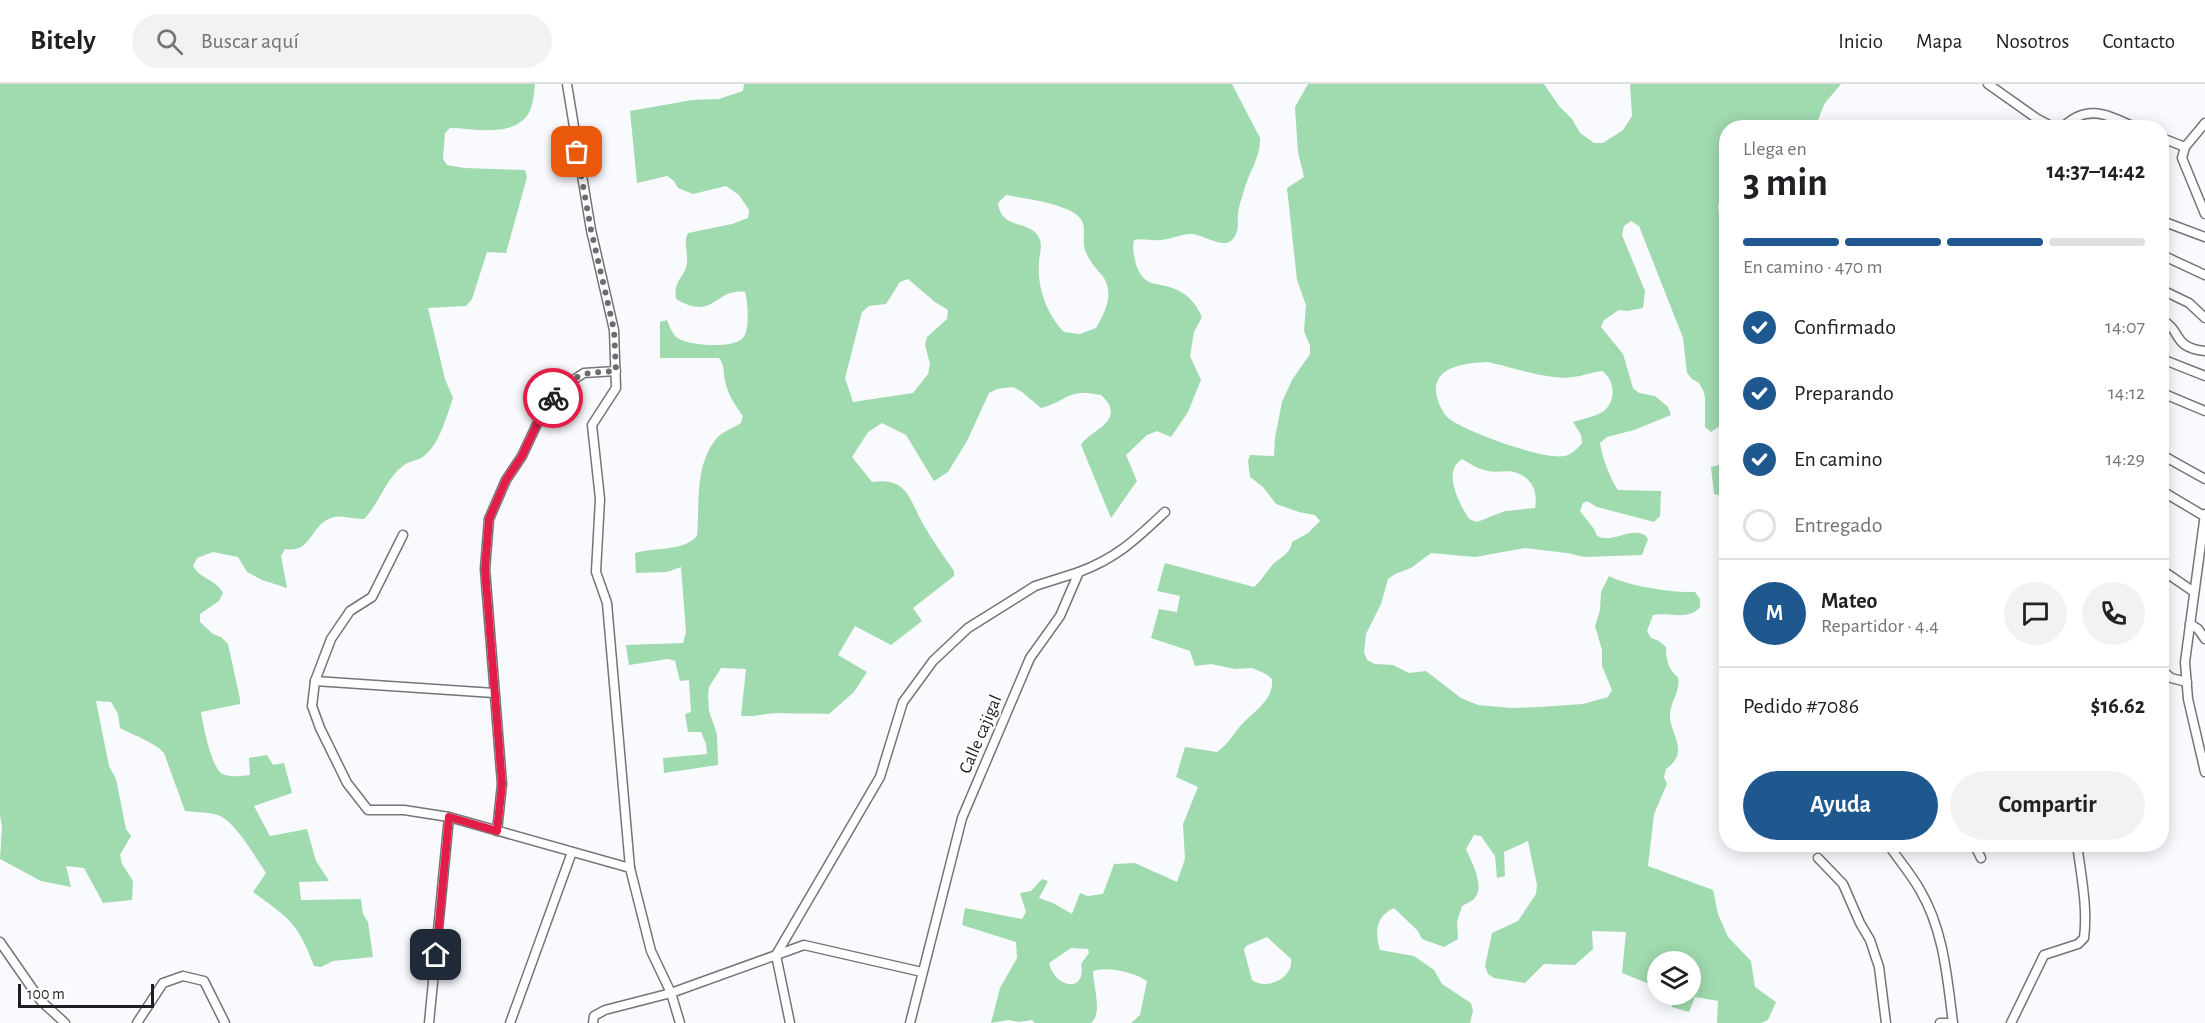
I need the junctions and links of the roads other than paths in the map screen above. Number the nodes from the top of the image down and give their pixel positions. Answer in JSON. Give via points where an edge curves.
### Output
{"nodes":[{"id":1,"x":567,"y":84,"type":"edge"},
{"id":2,"x":1988,"y":84,"type":"edge"},
{"id":3,"x":2040,"y":120,"type":"edge"},
{"id":4,"x":2073,"y":120,"type":"edge"},
{"id":5,"x":2119,"y":120,"type":"edge"},
{"id":6,"x":2202,"y":126,"type":"edge"},
{"id":7,"x":2205,"y":138,"type":"edge"},
{"id":8,"x":2169,"y":141,"type":"edge"},
{"id":9,"x":2185,"y":147,"type":"junction"},
{"id":10,"x":2205,"y":214,"type":"edge"},
{"id":11,"x":2169,"y":224,"type":"edge"},
{"id":12,"x":2205,"y":237,"type":"edge"},
{"id":13,"x":2169,"y":258,"type":"edge"},
{"id":14,"x":2205,"y":275,"type":"edge"},
{"id":15,"x":2169,"y":293,"type":"edge"},
{"id":16,"x":2205,"y":318,"type":"edge"},
{"id":17,"x":2169,"y":325,"type":"edge"},
{"id":18,"x":2205,"y":351,"type":"edge"},
{"id":19,"x":2169,"y":362,"type":"edge"},
{"id":20,"x":616,"y":371,"type":"junction"},
{"id":21,"x":2205,"y":376,"type":"edge"},
{"id":22,"x":2169,"y":396,"type":"edge"},
{"id":23,"x":2205,"y":411,"type":"edge"},
{"id":24,"x":2169,"y":459,"type":"edge"},
{"id":25,"x":2205,"y":479,"type":"edge"},
{"id":26,"x":2169,"y":494,"type":"edge"},
{"id":27,"x":1165,"y":512,"type":"dead end"},
{"id":28,"x":2205,"y":515,"type":"edge"},
{"id":29,"x":403,"y":535,"type":"dead end"},
{"id":30,"x":2203,"y":540,"type":"edge"},
{"id":31,"x":1079,"y":572,"type":"junction"},
{"id":32,"x":2169,"y":575,"type":"edge"},
{"id":33,"x":2194,"y":592,"type":"junction"},
{"id":34,"x":2190,"y":624,"type":"junction"},
{"id":35,"x":2205,"y":639,"type":"edge"},
{"id":36,"x":2169,"y":676,"type":"edge"},
{"id":37,"x":315,"y":681,"type":"junction"},
{"id":38,"x":2187,"y":682,"type":"junction"},
{"id":39,"x":494,"y":693,"type":"junction"},
{"id":40,"x":2205,"y":772,"type":"edge"},
{"id":41,"x":449,"y":817,"type":"junction"},
{"id":42,"x":497,"y":831,"type":"junction"},
{"id":43,"x":572,"y":852,"type":"junction"},
{"id":44,"x":1894,"y":852,"type":"edge"},
{"id":45,"x":1978,"y":852,"type":"edge"},
{"id":46,"x":2078,"y":852,"type":"edge"},
{"id":47,"x":1818,"y":858,"type":"dead end"},
{"id":48,"x":1981,"y":858,"type":"dead end"},
{"id":49,"x":630,"y":868,"type":"junction"},
{"id":50,"x":0,"y":942,"type":"edge"},
{"id":51,"x":776,"y":956,"type":"junction"},
{"id":52,"x":922,"y":972,"type":"junction"},
{"id":53,"x":671,"y":993,"type":"junction"},
{"id":54,"x":65,"y":1023,"type":"edge"},
{"id":55,"x":137,"y":1023,"type":"edge"},
{"id":56,"x":225,"y":1023,"type":"edge"},
{"id":57,"x":429,"y":1023,"type":"edge"},
{"id":58,"x":510,"y":1023,"type":"edge"},
{"id":59,"x":593,"y":1023,"type":"edge"},
{"id":60,"x":680,"y":1023,"type":"edge"},
{"id":61,"x":790,"y":1023,"type":"edge"},
{"id":62,"x":910,"y":1023,"type":"edge"},
{"id":63,"x":1886,"y":1023,"type":"edge"},
{"id":64,"x":1940,"y":1023,"type":"edge"},
{"id":65,"x":1953,"y":1023,"type":"edge"},
{"id":66,"x":2011,"y":1023,"type":"edge"}],
"edges":[{"from":1,"to":20,"type":"street","via":[[591,230],[614,330]]},
{"from":2,"to":3,"type":"street"},
{"from":4,"to":5,"type":"street","via":[[2090,112]]},
{"from":6,"to":7,"type":"street"},
{"from":6,"to":9,"type":"street"},
{"from":8,"to":9,"type":"street"},
{"from":9,"to":10,"type":"street","via":[[2182,158]]},
{"from":11,"to":12,"type":"street"},
{"from":13,"to":14,"type":"street"},
{"from":15,"to":16,"type":"street","via":[[2189,303]]},
{"from":17,"to":18,"type":"street","via":[[2185,346]]},
{"from":19,"to":21,"type":"street"},
{"from":20,"to":39,"type":"street","via":[[584,373],[564,386],[544,409],[489,519],[485,569]]},
{"from":20,"to":49,"type":"street","via":[[616,388],[592,425],[600,499],[596,572],[607,603]]},
{"from":22,"to":23,"type":"street"},
{"from":24,"to":25,"type":"street"},
{"from":26,"to":28,"type":"street"},
{"from":27,"to":31,"type":"street","via":[[1121,552]]},
{"from":28,"to":30,"type":"street"},
{"from":29,"to":37,"type":"street","via":[[372,597],[350,610],[331,639]]},
{"from":30,"to":33,"type":"street"},
{"from":31,"to":51,"type":"street","via":[[1035,586],[968,628],[933,661],[903,702],[880,777]]},
{"from":31,"to":52,"type":"street","name":"Calle cajigal","via":[[1060,616],[1030,658],[962,818]]},
{"from":32,"to":33,"type":"street"},
{"from":33,"to":34,"type":"street"},
{"from":34,"to":35,"type":"street"},
{"from":34,"to":38,"type":"street"},
{"from":36,"to":38,"type":"street"},
{"from":37,"to":39,"type":"street"},
{"from":37,"to":41,"type":"street","via":[[312,705],[320,728],[347,783],[368,810],[404,810]]},
{"from":38,"to":40,"type":"street"},
{"from":39,"to":42,"type":"street","via":[[502,784]]},
{"from":41,"to":42,"type":"street"},
{"from":41,"to":57,"type":"street"},
{"from":42,"to":43,"type":"street"},
{"from":43,"to":49,"type":"street"},
{"from":43,"to":58,"type":"street"},
{"from":44,"to":65,"type":"street","via":[[1920,889],[1933,916],[1946,960]]},
{"from":45,"to":48,"type":"street"},
{"from":46,"to":66,"type":"street","via":[[2084,938],[2078,944],[2044,955]]},
{"from":47,"to":63,"type":"street","via":[[1843,884],[1870,940],[1879,967]]},
{"from":49,"to":53,"type":"street","via":[[651,951]]},
{"from":50,"to":54,"type":"street","via":[[41,1001]]},
{"from":51,"to":52,"type":"street","via":[[804,945]]},
{"from":51,"to":53,"type":"street"},
{"from":51,"to":61,"type":"street"},
{"from":52,"to":62,"type":"street","name":"Calle cajigal"},
{"from":53,"to":59,"type":"street","via":[[605,1010],[594,1016]]},
{"from":53,"to":60,"type":"street"},
{"from":55,"to":56,"type":"street","via":[[164,983],[183,976],[204,981]]},
{"from":64,"to":65,"type":"street"}]}
